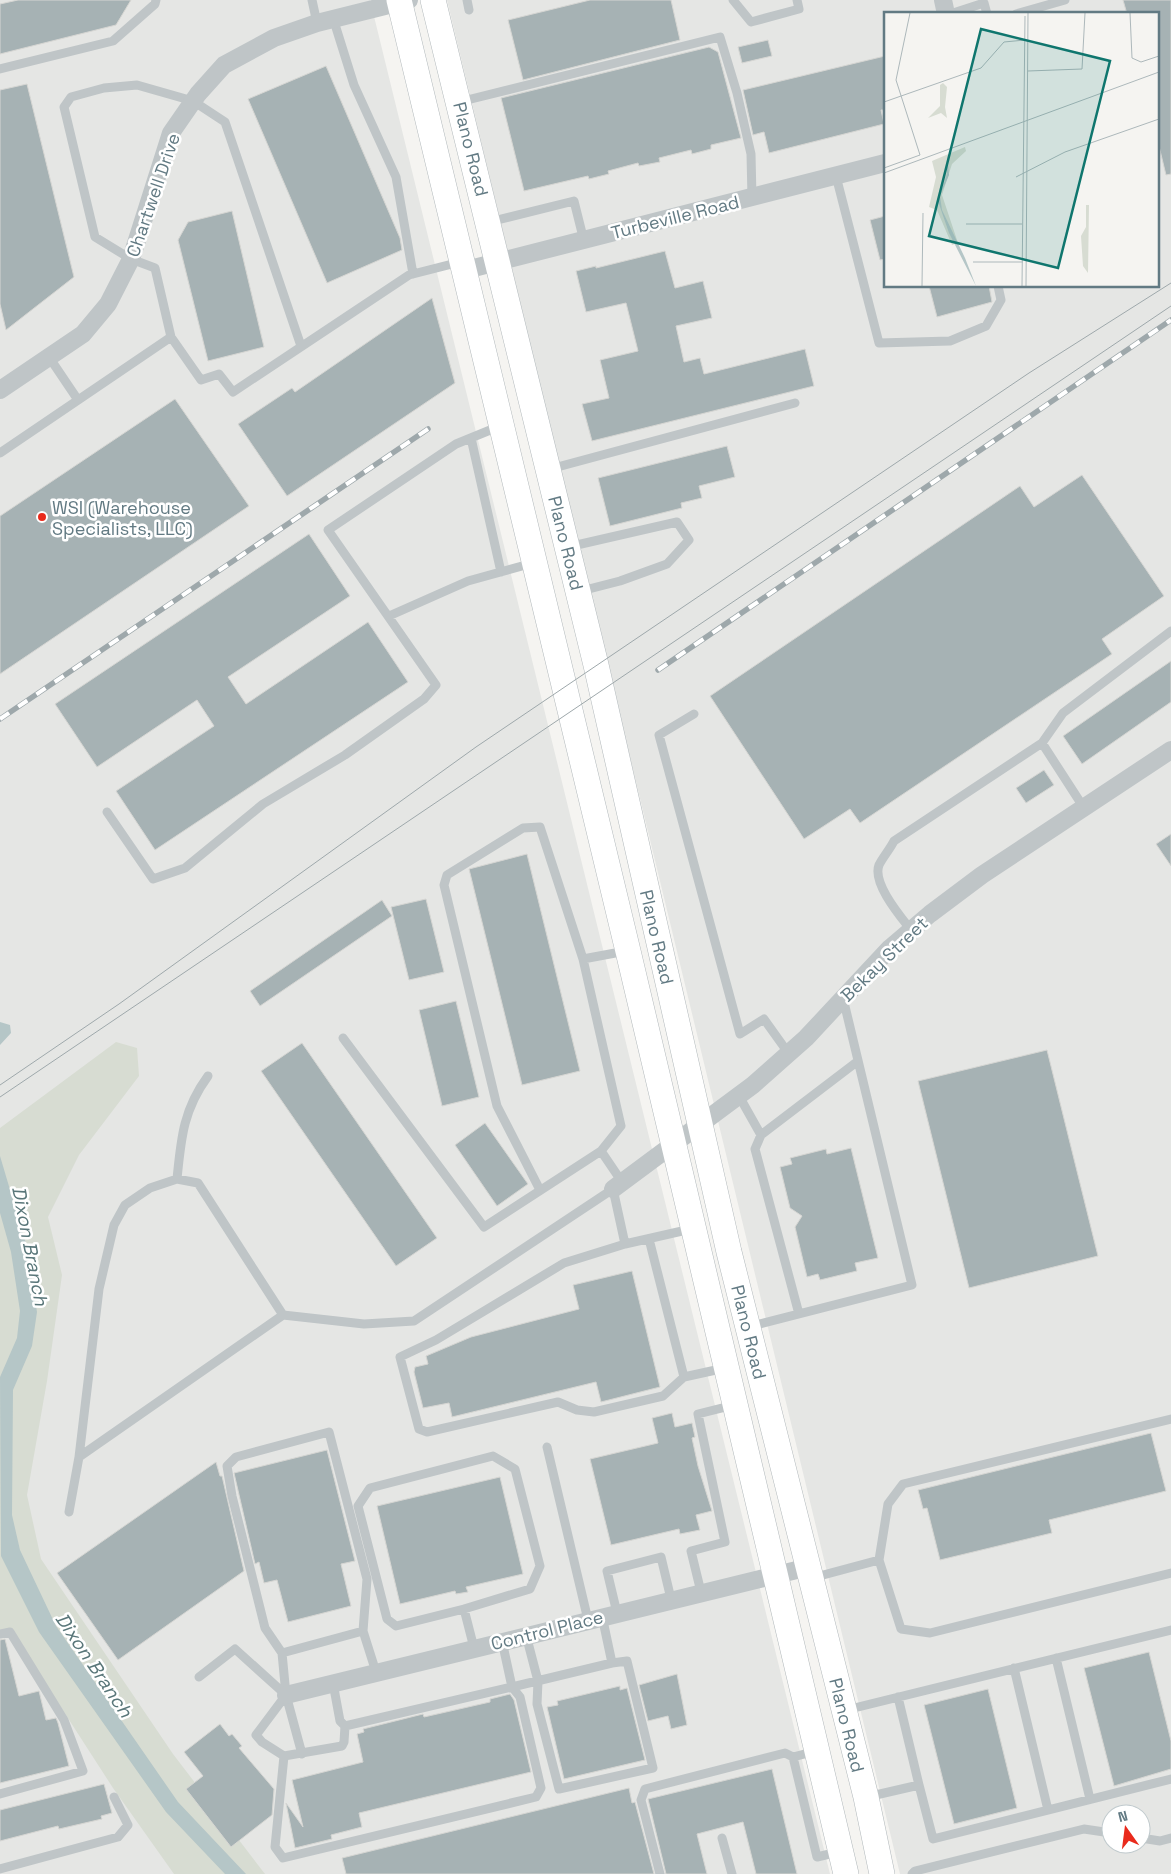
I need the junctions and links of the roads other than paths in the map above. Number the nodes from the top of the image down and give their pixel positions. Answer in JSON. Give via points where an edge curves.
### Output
{"nodes":[{"id":1,"x":156,"y":0,"type":"edge"},
{"id":2,"x":312,"y":0,"type":"edge"},
{"id":3,"x":433,"y":0,"type":"edge"},
{"id":4,"x":467,"y":0,"type":"edge"},
{"id":5,"x":732,"y":0,"type":"edge"},
{"id":6,"x":797,"y":0,"type":"edge"},
{"id":7,"x":1065,"y":0,"type":"edge"},
{"id":8,"x":403,"y":1,"type":"edge"},
{"id":9,"x":469,"y":10,"type":"dead end"},
{"id":10,"x":957,"y":12,"type":"edge"},
{"id":11,"x":986,"y":12,"type":"edge"},
{"id":12,"x":1023,"y":12,"type":"edge"},
{"id":13,"x":325,"y":20,"type":"junction"},
{"id":14,"x":0,"y":69,"type":"edge"},
{"id":15,"x":194,"y":100,"type":"junction"},
{"id":16,"x":459,"y":102,"type":"junction"},
{"id":17,"x":884,"y":163,"type":"edge"},
{"id":18,"x":836,"y":176,"type":"junction"},
{"id":19,"x":752,"y":198,"type":"junction"},
{"id":20,"x":489,"y":222,"type":"junction"},
{"id":21,"x":584,"y":241,"type":"junction"},
{"id":22,"x":131,"y":259,"type":"junction"},
{"id":23,"x":499,"y":263,"type":"junction"},
{"id":24,"x":464,"y":266,"type":"junction"},
{"id":25,"x":413,"y":274,"type":"junction"},
{"id":26,"x":998,"y":288,"type":"edge"},
{"id":27,"x":171,"y":337,"type":"junction"},
{"id":28,"x":302,"y":346,"type":"junction"},
{"id":29,"x":49,"y":358,"type":"junction"},
{"id":30,"x":0,"y":390,"type":"edge"},
{"id":31,"x":78,"y":400,"type":"junction"},
{"id":32,"x":795,"y":403,"type":"dead end"},
{"id":33,"x":503,"y":425,"type":"junction"},
{"id":34,"x":471,"y":438,"type":"junction"},
{"id":35,"x":0,"y":453,"type":"edge"},
{"id":36,"x":548,"y":470,"type":"junction"},
{"id":37,"x":567,"y":547,"type":"junction"},
{"id":38,"x":535,"y":562,"type":"junction"},
{"id":39,"x":501,"y":572,"type":"junction"},
{"id":40,"x":578,"y":592,"type":"junction"},
{"id":41,"x":389,"y":616,"type":"junction"},
{"id":42,"x":1171,"y":631,"type":"edge"},
{"id":43,"x":694,"y":714,"type":"dead end"},
{"id":44,"x":1042,"y":743,"type":"junction"},
{"id":45,"x":1171,"y":750,"type":"edge"},
{"id":46,"x":1084,"y":808,"type":"junction"},
{"id":47,"x":107,"y":812,"type":"dead end"},
{"id":48,"x":911,"y":930,"type":"junction"},
{"id":49,"x":628,"y":951,"type":"junction"},
{"id":50,"x":583,"y":959,"type":"junction"},
{"id":51,"x":843,"y":998,"type":"junction"},
{"id":52,"x":342,"y":1038,"type":"dead end"},
{"id":53,"x":788,"y":1054,"type":"junction"},
{"id":54,"x":858,"y":1060,"type":"junction"},
{"id":55,"x":208,"y":1076,"type":"dead end"},
{"id":56,"x":739,"y":1096,"type":"junction"},
{"id":57,"x":700,"y":1124,"type":"junction"},
{"id":58,"x":761,"y":1135,"type":"junction"},
{"id":59,"x":673,"y":1144,"type":"junction"},
{"id":60,"x":601,"y":1151,"type":"junction"},
{"id":61,"x":177,"y":1179,"type":"junction"},
{"id":62,"x":618,"y":1185,"type":"junction"},
{"id":63,"x":540,"y":1190,"type":"junction"},
{"id":64,"x":693,"y":1229,"type":"junction"},
{"id":65,"x":649,"y":1239,"type":"junction"},
{"id":66,"x":625,"y":1244,"type":"junction"},
{"id":67,"x":799,"y":1314,"type":"junction"},
{"id":68,"x":283,"y":1315,"type":"junction"},
{"id":69,"x":748,"y":1327,"type":"junction"},
{"id":70,"x":725,"y":1368,"type":"junction"},
{"id":71,"x":684,"y":1377,"type":"junction"},
{"id":72,"x":734,"y":1405,"type":"junction"},
{"id":73,"x":1171,"y":1419,"type":"edge"},
{"id":74,"x":547,"y":1447,"type":"dead end"},
{"id":75,"x":79,"y":1457,"type":"junction"},
{"id":76,"x":69,"y":1512,"type":"dead end"},
{"id":77,"x":879,"y":1560,"type":"junction"},
{"id":78,"x":810,"y":1572,"type":"junction"},
{"id":79,"x":1171,"y":1573,"type":"edge"},
{"id":80,"x":773,"y":1574,"type":"junction"},
{"id":81,"x":701,"y":1592,"type":"junction"},
{"id":82,"x":671,"y":1599,"type":"junction"},
{"id":83,"x":464,"y":1609,"type":"junction"},
{"id":84,"x":602,"y":1616,"type":"junction"},
{"id":85,"x":362,"y":1630,"type":"junction"},
{"id":86,"x":1171,"y":1630,"type":"edge"},
{"id":87,"x":0,"y":1634,"type":"edge"},
{"id":88,"x":526,"y":1635,"type":"junction"},
{"id":89,"x":502,"y":1641,"type":"junction"},
{"id":90,"x":474,"y":1648,"type":"junction"},
{"id":91,"x":282,"y":1654,"type":"junction"},
{"id":92,"x":1056,"y":1658,"type":"junction"},
{"id":93,"x":612,"y":1663,"type":"junction"},
{"id":94,"x":1014,"y":1668,"type":"junction"},
{"id":95,"x":376,"y":1672,"type":"junction"},
{"id":96,"x":199,"y":1677,"type":"dead end"},
{"id":97,"x":538,"y":1681,"type":"junction"},
{"id":98,"x":332,"y":1683,"type":"junction"},
{"id":99,"x":512,"y":1687,"type":"junction"},
{"id":100,"x":286,"y":1695,"type":"junction"},
{"id":101,"x":898,"y":1698,"type":"junction"},
{"id":102,"x":843,"y":1711,"type":"junction"},
{"id":103,"x":344,"y":1726,"type":"junction"},
{"id":104,"x":817,"y":1751,"type":"junction"},
{"id":105,"x":302,"y":1754,"type":"junction"},
{"id":106,"x":284,"y":1756,"type":"junction"},
{"id":107,"x":793,"y":1757,"type":"junction"},
{"id":108,"x":1171,"y":1779,"type":"edge"},
{"id":109,"x":919,"y":1785,"type":"junction"},
{"id":110,"x":0,"y":1794,"type":"edge"},
{"id":111,"x":114,"y":1797,"type":"dead end"},
{"id":112,"x":866,"y":1797,"type":"junction"},
{"id":113,"x":1090,"y":1799,"type":"junction"},
{"id":114,"x":1048,"y":1810,"type":"junction"},
{"id":115,"x":1101,"y":1832,"type":"edge"},
{"id":116,"x":722,"y":1838,"type":"dead end"},
{"id":117,"x":1171,"y":1838,"type":"edge"},
{"id":118,"x":1151,"y":1840,"type":"edge"},
{"id":119,"x":843,"y":1863,"type":"edge"},
{"id":120,"x":0,"y":1868,"type":"edge"},
{"id":121,"x":660,"y":1874,"type":"edge"},
{"id":122,"x":732,"y":1874,"type":"edge"},
{"id":123,"x":882,"y":1874,"type":"edge"},
{"id":124,"x":912,"y":1874,"type":"edge"}],
"edges":[{"from":1,"to":14,"type":"lane","via":[[114,41]]},
{"from":2,"to":13,"type":"lane"},
{"from":3,"to":16,"type":"main road","name":"Plano Road"},
{"from":4,"to":9,"type":"lane"},
{"from":5,"to":6,"type":"lane","via":[[751,22],[799,9]]},
{"from":7,"to":12,"type":"lane"},
{"from":8,"to":13,"type":"street","name":"Chartwell Drive"},
{"from":8,"to":24,"type":"main road","name":"Plano Road"},
{"from":10,"to":11,"type":"lane","via":[[984,4]]},
{"from":13,"to":15,"type":"street","name":"Chartwell Drive","via":[[274,38],[224,65]]},
{"from":13,"to":25,"type":"lane","via":[[396,177]]},
{"from":15,"to":22,"type":"street","name":"Chartwell Drive","via":[[171,133]]},
{"from":15,"to":22,"type":"lane","via":[[137,85],[104,88],[72,97],[64,107],[94,237]]},
{"from":15,"to":28,"type":"lane","via":[[225,122]]},
{"from":16,"to":19,"type":"lane","via":[[720,37],[751,154]]},
{"from":16,"to":20,"type":"main road","name":"Plano Road"},
{"from":17,"to":18,"type":"street","name":"Turbeville Road"},
{"from":18,"to":19,"type":"street","name":"Turbeville Road"},
{"from":18,"to":26,"type":"lane","via":[[879,343],[950,341],[986,326],[1001,300]]},
{"from":19,"to":21,"type":"street","name":"Turbeville Road"},
{"from":20,"to":21,"type":"lane","via":[[574,201]]},
{"from":20,"to":23,"type":"main road","name":"Plano Road"},
{"from":21,"to":23,"type":"street","name":"Turbeville Road"},
{"from":22,"to":27,"type":"lane","via":[[155,268]]},
{"from":22,"to":29,"type":"street","name":"Chartwell Drive","via":[[108,304],[83,334]]},
{"from":23,"to":24,"type":"street","name":"Turbeville Road"},
{"from":23,"to":36,"type":"main road","name":"Plano Road"},
{"from":24,"to":25,"type":"lane"},
{"from":24,"to":33,"type":"main road","name":"Plano Road"},
{"from":25,"to":28,"type":"lane"},
{"from":27,"to":28,"type":"lane","via":[[201,380],[219,374],[233,392]]},
{"from":27,"to":31,"type":"lane"},
{"from":29,"to":30,"type":"street","name":"Chartwell Drive"},
{"from":29,"to":31,"type":"lane"},
{"from":31,"to":35,"type":"lane"},
{"from":32,"to":36,"type":"lane"},
{"from":33,"to":34,"type":"lane"},
{"from":33,"to":38,"type":"main road","name":"Plano Road"},
{"from":34,"to":39,"type":"lane"},
{"from":34,"to":41,"type":"lane","via":[[456,444],[328,530]]},
{"from":36,"to":37,"type":"main road","name":"Plano Road"},
{"from":37,"to":40,"type":"main road","name":"Plano Road"},
{"from":37,"to":40,"type":"lane","via":[[677,522],[689,540],[667,564]]},
{"from":38,"to":39,"type":"lane"},
{"from":38,"to":49,"type":"main road","name":"Plano Road"},
{"from":39,"to":41,"type":"lane","via":[[468,581]]},
{"from":40,"to":57,"type":"main road","name":"Plano Road"},
{"from":41,"to":47,"type":"lane","via":[[436,684],[424,699],[345,755],[263,804],[184,868],[154,879]]},
{"from":42,"to":44,"type":"lane","via":[[1063,713]]},
{"from":43,"to":53,"type":"lane","via":[[659,735],[740,1034],[764,1019]]},
{"from":44,"to":46,"type":"lane"},
{"from":44,"to":48,"type":"lane","via":[[894,841],[878,866],[880,884]]},
{"from":45,"to":46,"type":"street","name":"Bekay Street"},
{"from":46,"to":48,"type":"street","name":"Bekay Street","via":[[982,875]]},
{"from":48,"to":51,"type":"street","name":"Bekay Street"},
{"from":49,"to":50,"type":"lane"},
{"from":49,"to":59,"type":"main road","name":"Plano Road"},
{"from":50,"to":60,"type":"lane","via":[[621,1126]]},
{"from":50,"to":63,"type":"lane","via":[[540,827],[523,828],[447,875],[444,885],[498,1106]]},
{"from":51,"to":53,"type":"street","name":"Bekay Street"},
{"from":51,"to":54,"type":"lane"},
{"from":52,"to":63,"type":"lane","via":[[484,1227]]},
{"from":53,"to":56,"type":"street","name":"Bekay Street"},
{"from":54,"to":58,"type":"lane"},
{"from":54,"to":67,"type":"lane","via":[[912,1285]]},
{"from":55,"to":61,"type":"lane","via":[[194,1095],[185,1124]]},
{"from":56,"to":57,"type":"street","name":"Bekay Street"},
{"from":56,"to":58,"type":"lane"},
{"from":57,"to":59,"type":"street","name":"Bekay Street"},
{"from":57,"to":69,"type":"main road","name":"Plano Road"},
{"from":58,"to":67,"type":"lane","via":[[755,1149]]},
{"from":59,"to":62,"type":"street","name":"Bekay Street"},
{"from":59,"to":64,"type":"main road","name":"Plano Road"},
{"from":60,"to":62,"type":"lane"},
{"from":60,"to":63,"type":"lane"},
{"from":61,"to":68,"type":"lane","via":[[198,1183]]},
{"from":61,"to":75,"type":"lane","via":[[150,1188],[125,1206],[114,1225],[99,1289]]},
{"from":62,"to":66,"type":"lane"},
{"from":62,"to":68,"type":"lane","via":[[414,1321],[364,1324]]},
{"from":64,"to":65,"type":"lane"},
{"from":64,"to":70,"type":"main road","name":"Plano Road"},
{"from":65,"to":66,"type":"lane"},
{"from":65,"to":71,"type":"lane"},
{"from":66,"to":71,"type":"lane","via":[[564,1263],[436,1340],[400,1357],[419,1429],[427,1432],[558,1402],[577,1410],[594,1412],[663,1396]]},
{"from":67,"to":69,"type":"lane"},
{"from":68,"to":75,"type":"lane"},
{"from":69,"to":78,"type":"main road","name":"Plano Road"},
{"from":70,"to":71,"type":"lane"},
{"from":70,"to":72,"type":"main road","name":"Plano Road"},
{"from":72,"to":80,"type":"main road","name":"Plano Road"},
{"from":72,"to":81,"type":"lane","via":[[698,1414],[725,1542],[691,1551]]},
{"from":73,"to":77,"type":"lane","via":[[903,1484],[888,1504]]},
{"from":74,"to":84,"type":"lane"},
{"from":75,"to":76,"type":"lane"},
{"from":77,"to":78,"type":"lane"},
{"from":77,"to":79,"type":"lane","via":[[901,1629],[930,1633]]},
{"from":78,"to":80,"type":"street","name":"Control Place"},
{"from":78,"to":102,"type":"main road","name":"Plano Road"},
{"from":80,"to":81,"type":"street","name":"Control Place"},
{"from":80,"to":104,"type":"main road","name":"Plano Road"},
{"from":81,"to":82,"type":"street","name":"Control Place"},
{"from":82,"to":84,"type":"street","name":"Control Place"},
{"from":82,"to":84,"type":"lane","via":[[661,1557],[607,1571]]},
{"from":83,"to":83,"type":"lane","via":[[396,1626],[388,1618],[358,1506],[370,1488],[493,1456],[515,1469],[540,1566],[530,1589]]},
{"from":83,"to":90,"type":"lane"},
{"from":84,"to":88,"type":"street","name":"Control Place"},
{"from":84,"to":93,"type":"lane"},
{"from":85,"to":91,"type":"lane"},
{"from":85,"to":91,"type":"lane","via":[[367,1580],[330,1432],[236,1457],[226,1466],[232,1496],[265,1628]]},
{"from":85,"to":95,"type":"lane"},
{"from":86,"to":92,"type":"lane"},
{"from":87,"to":110,"type":"lane","via":[[10,1632],[64,1720],[83,1771]]},
{"from":88,"to":89,"type":"street","name":"Control Place"},
{"from":88,"to":97,"type":"lane"},
{"from":89,"to":90,"type":"street","name":"Control Place"},
{"from":89,"to":99,"type":"lane"},
{"from":90,"to":95,"type":"street","name":"Control Place"},
{"from":91,"to":100,"type":"lane"},
{"from":92,"to":94,"type":"lane"},
{"from":92,"to":113,"type":"lane"},
{"from":93,"to":97,"type":"lane"},
{"from":93,"to":97,"type":"lane","via":[[627,1661],[653,1768],[559,1789],[536,1704]]},
{"from":94,"to":101,"type":"lane"},
{"from":94,"to":114,"type":"lane"},
{"from":95,"to":98,"type":"street","name":"Control Place"},
{"from":96,"to":100,"type":"lane","via":[[235,1648]]},
{"from":97,"to":99,"type":"lane"},
{"from":98,"to":100,"type":"street","name":"Control Place"},
{"from":98,"to":103,"type":"lane","via":[[340,1722]]},
{"from":99,"to":103,"type":"lane"},
{"from":99,"to":106,"type":"lane","via":[[520,1697],[541,1788],[536,1797],[282,1858],[275,1847]]},
{"from":100,"to":105,"type":"lane"},
{"from":100,"to":106,"type":"lane","via":[[256,1735]]},
{"from":101,"to":102,"type":"lane"},
{"from":101,"to":109,"type":"lane"},
{"from":102,"to":112,"type":"main road","name":"Plano Road"},
{"from":103,"to":105,"type":"lane","via":[[342,1746]]},
{"from":104,"to":107,"type":"lane"},
{"from":104,"to":119,"type":"main road","name":"Plano Road"},
{"from":105,"to":106,"type":"lane"},
{"from":107,"to":119,"type":"lane","via":[[817,1857]]},
{"from":107,"to":121,"type":"lane","via":[[785,1753],[645,1789],[641,1800]]},
{"from":108,"to":113,"type":"lane"},
{"from":109,"to":112,"type":"lane"},
{"from":109,"to":114,"type":"lane","via":[[933,1839]]},
{"from":111,"to":120,"type":"lane","via":[[128,1825],[118,1837]]},
{"from":112,"to":123,"type":"main road","name":"Plano Road"},
{"from":113,"to":114,"type":"lane"},
{"from":115,"to":124,"type":"lane","via":[[1084,1829]]},
{"from":116,"to":122,"type":"lane"},
{"from":117,"to":118,"type":"lane"}]}
